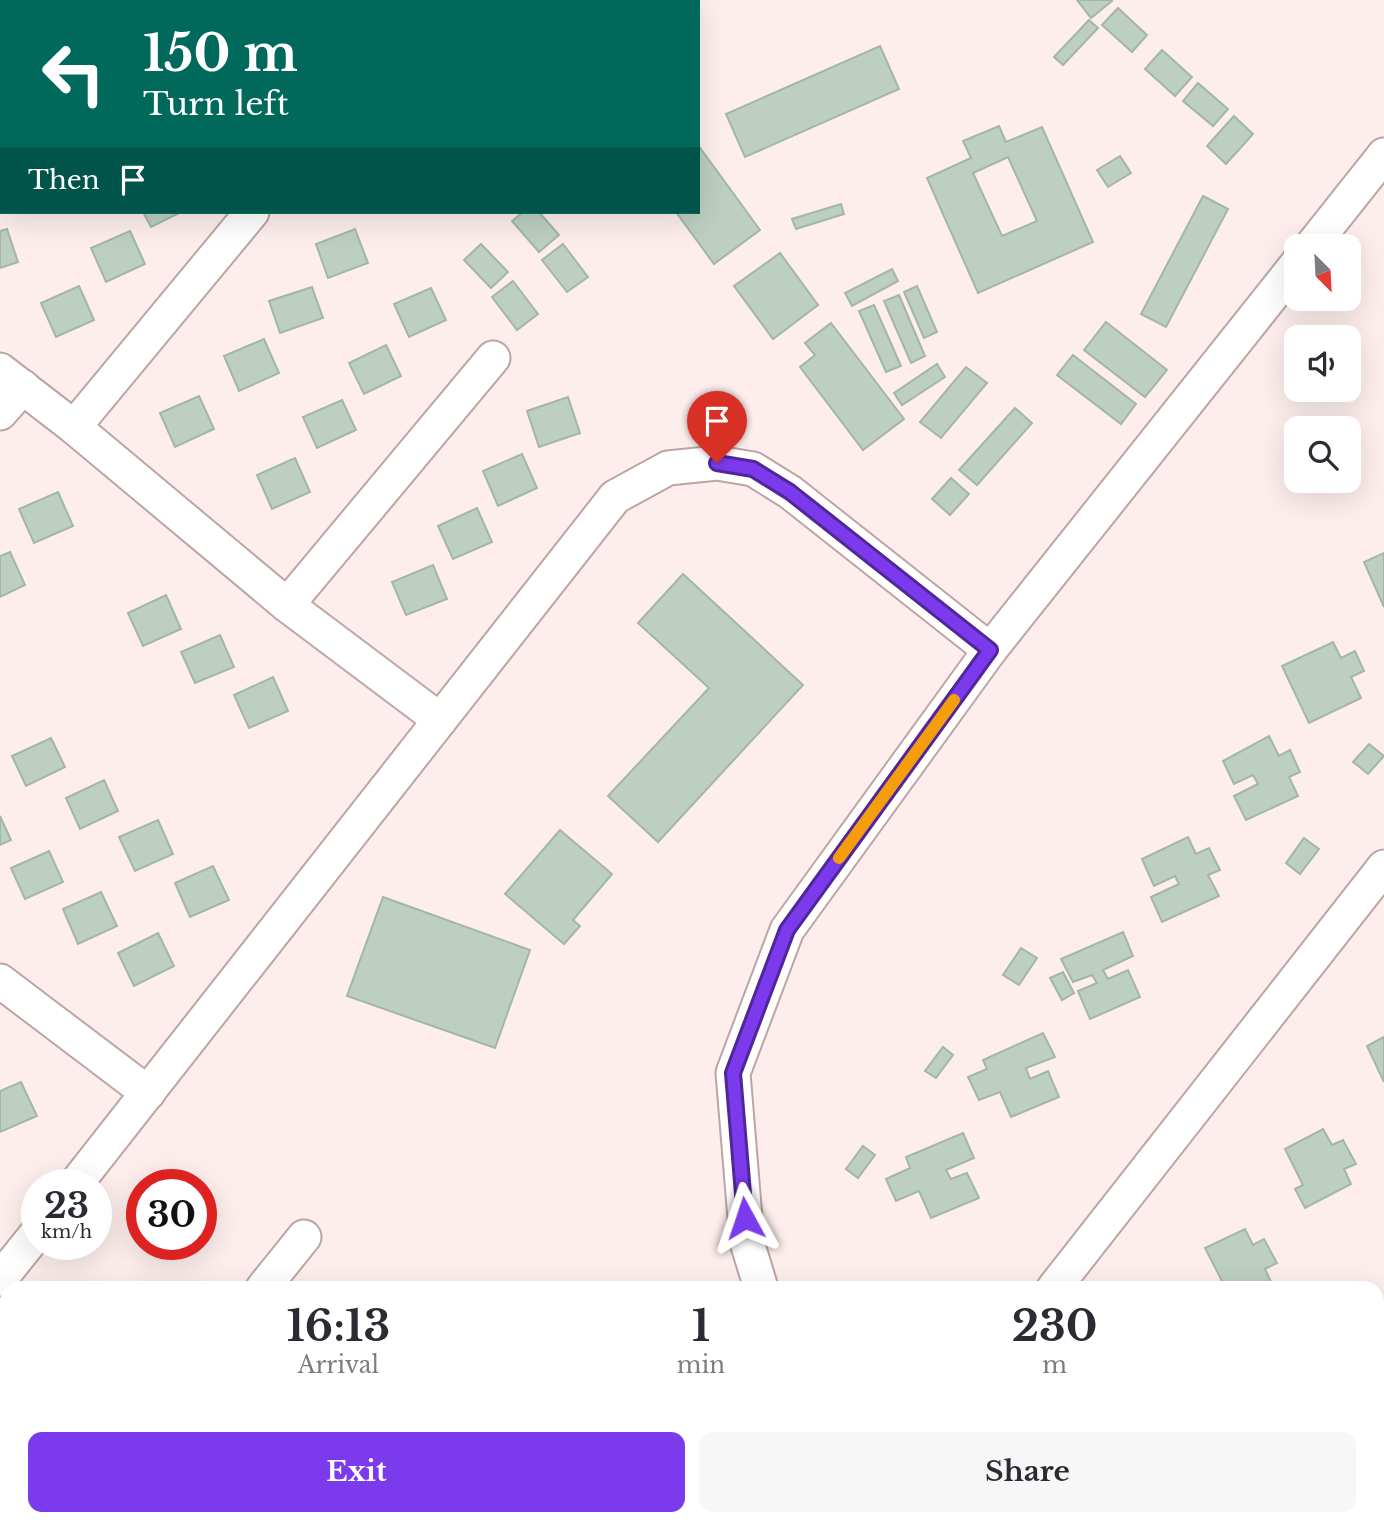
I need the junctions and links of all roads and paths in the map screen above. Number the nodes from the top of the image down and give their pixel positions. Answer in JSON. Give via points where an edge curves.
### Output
{"nodes":[{"id":1,"x":1384,"y":155,"type":"edge"},
{"id":2,"x":250,"y":214,"type":"edge"},
{"id":3,"x":1321,"y":234,"type":"edge"},
{"id":4,"x":1284,"y":280,"type":"edge"},
{"id":5,"x":493,"y":358,"type":"dead end"},
{"id":6,"x":12,"y":378,"type":"edge"},
{"id":7,"x":0,"y":413,"type":"edge"},
{"id":8,"x":75,"y":427,"type":"junction"},
{"id":9,"x":287,"y":605,"type":"junction"},
{"id":10,"x":990,"y":650,"type":"junction"},
{"id":11,"x":440,"y":720,"type":"junction"},
{"id":12,"x":1384,"y":867,"type":"edge"},
{"id":13,"x":0,"y":981,"type":"edge"},
{"id":14,"x":148,"y":1093,"type":"junction"},
{"id":15,"x":88,"y":1169,"type":"edge"},
{"id":16,"x":304,"y":1237,"type":"dead end"},
{"id":17,"x":21,"y":1253,"type":"edge"},
{"id":18,"x":0,"y":1279,"type":"edge"},
{"id":19,"x":269,"y":1281,"type":"edge"},
{"id":20,"x":759,"y":1281,"type":"edge"},
{"id":21,"x":1060,"y":1281,"type":"edge"}],
"edges":[{"from":1,"to":3,"type":"street"},
{"from":2,"to":8,"type":"street"},
{"from":4,"to":10,"type":"street"},
{"from":5,"to":9,"type":"street"},
{"from":6,"to":7,"type":"street"},
{"from":6,"to":8,"type":"street"},
{"from":8,"to":9,"type":"street"},
{"from":9,"to":11,"type":"street"},
{"from":10,"to":11,"type":"street","via":[[790,492],[753,469],[717,463],[668,468],[615,497]]},
{"from":10,"to":20,"type":"street","via":[[787,930],[733,1073],[747,1242]]},
{"from":11,"to":14,"type":"street"},
{"from":12,"to":21,"type":"street"},
{"from":13,"to":14,"type":"street"},
{"from":14,"to":15,"type":"street"},
{"from":16,"to":19,"type":"street"},
{"from":17,"to":18,"type":"street"}]}
